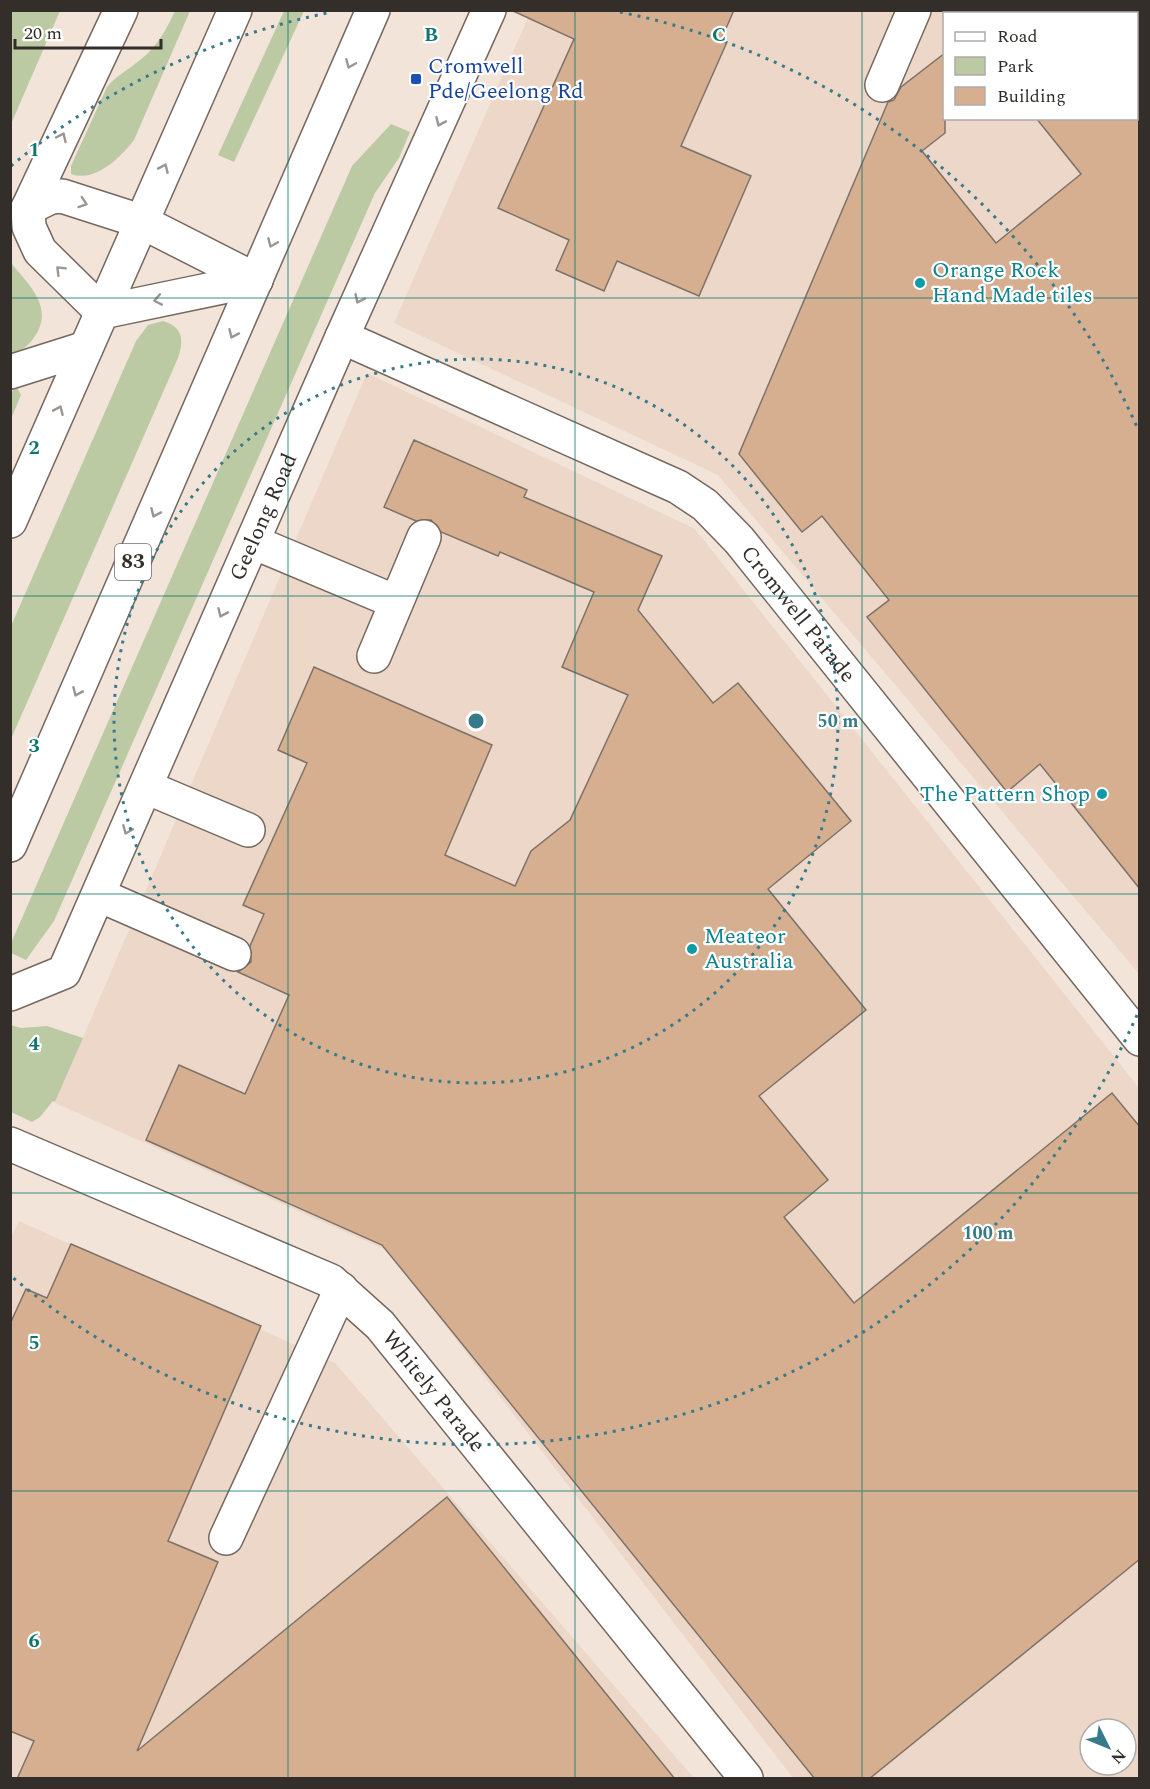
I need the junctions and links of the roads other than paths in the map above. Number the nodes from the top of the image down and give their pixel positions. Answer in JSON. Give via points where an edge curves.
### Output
{"nodes":[{"id":1,"x":121,"y":10,"type":"edge"},
{"id":2,"x":235,"y":10,"type":"edge"},
{"id":3,"x":373,"y":10,"type":"edge"},
{"id":4,"x":489,"y":10,"type":"edge"},
{"id":5,"x":914,"y":10,"type":"edge"},
{"id":6,"x":882,"y":85,"type":"dead end"},
{"id":7,"x":19,"y":205,"type":"edge"},
{"id":8,"x":140,"y":221,"type":"junction"},
{"id":9,"x":256,"y":280,"type":"junction"},
{"id":10,"x":102,"y":312,"type":"junction"},
{"id":11,"x":342,"y":337,"type":"junction"},
{"id":12,"x":86,"y":348,"type":"junction"},
{"id":13,"x":10,"y":372,"type":"edge"},
{"id":14,"x":10,"y":521,"type":"edge"},
{"id":15,"x":424,"y":537,"type":"dead end"},
{"id":16,"x":253,"y":542,"type":"junction"},
{"id":17,"x":396,"y":602,"type":"junction"},
{"id":18,"x":374,"y":656,"type":"dead end"},
{"id":19,"x":146,"y":787,"type":"junction"},
{"id":20,"x":248,"y":830,"type":"dead end"},
{"id":21,"x":10,"y":844,"type":"edge"},
{"id":22,"x":99,"y":895,"type":"junction"},
{"id":23,"x":234,"y":954,"type":"dead end"},
{"id":24,"x":10,"y":994,"type":"edge"},
{"id":25,"x":1140,"y":1039,"type":"edge"},
{"id":26,"x":10,"y":1144,"type":"edge"},
{"id":27,"x":341,"y":1289,"type":"junction"},
{"id":28,"x":226,"y":1538,"type":"dead end"},
{"id":29,"x":746,"y":1779,"type":"edge"}],
"edges":[{"from":7,"to":1,"type":"main road","one_way":true},
{"from":8,"to":2,"type":"main road","one_way":true},
{"from":3,"to":9,"type":"main road","number":"83","one_way":true},
{"from":4,"to":11,"type":"main road","name":"Geelong Road","one_way":true},
{"from":5,"to":6,"type":"main road"},
{"from":7,"to":8,"type":"main road","one_way":true,"via":[[62,196]]},
{"from":10,"to":7,"type":"main road","one_way":true,"via":[[40,250]]},
{"from":8,"to":9,"type":"main road"},
{"from":8,"to":10,"type":"main road"},
{"from":9,"to":10,"type":"main road","one_way":true},
{"from":9,"to":21,"type":"main road","number":"83","one_way":true},
{"from":10,"to":12,"type":"main road"},
{"from":11,"to":16,"type":"main road","name":"Geelong Road"},
{"from":11,"to":25,"type":"main road","name":"Cromwell Parade","via":[[678,487],[705,505],[747,550]]},
{"from":12,"to":13,"type":"main road"},
{"from":14,"to":12,"type":"main road","one_way":true},
{"from":15,"to":17,"type":"main road"},
{"from":16,"to":17,"type":"main road"},
{"from":16,"to":19,"type":"main road","name":"Geelong Road","one_way":true},
{"from":17,"to":18,"type":"main road"},
{"from":19,"to":20,"type":"main road"},
{"from":19,"to":22,"type":"main road","name":"Geelong Road","one_way":true},
{"from":22,"to":23,"type":"main road"},
{"from":22,"to":24,"type":"main road","name":"Geelong Road","via":[[64,972]]},
{"from":26,"to":27,"type":"main road","name":"Whitely Parade","via":[[331,1281]]},
{"from":27,"to":28,"type":"main road"},
{"from":27,"to":29,"type":"main road","name":"Whitely Parade","via":[[380,1325]]}]}
